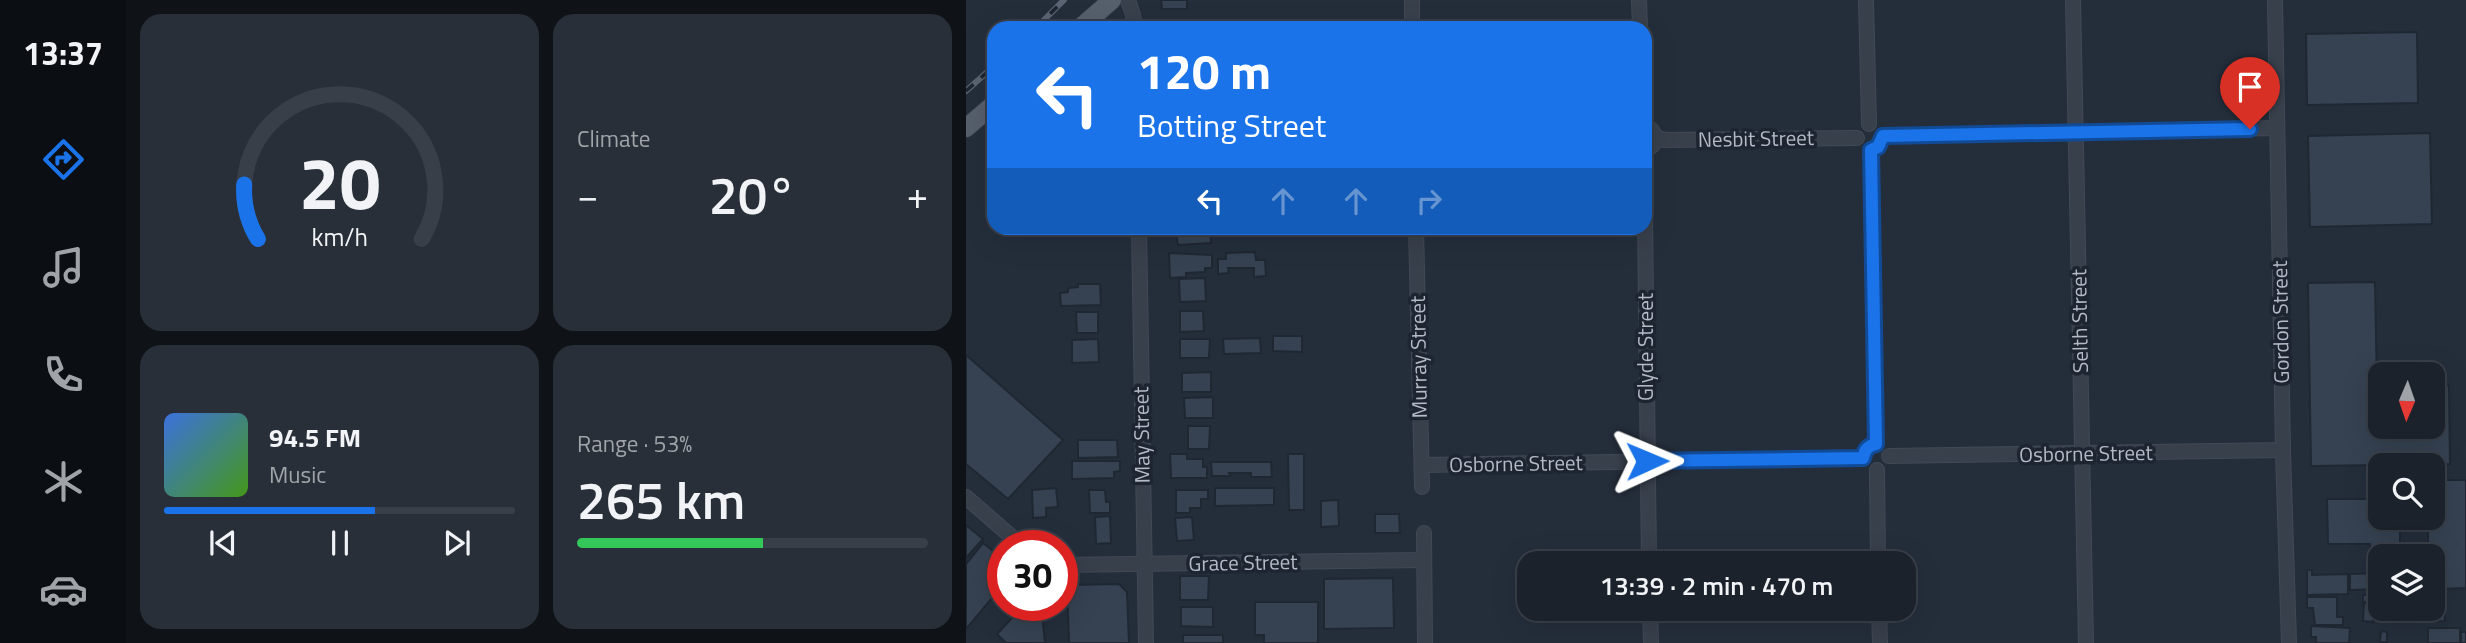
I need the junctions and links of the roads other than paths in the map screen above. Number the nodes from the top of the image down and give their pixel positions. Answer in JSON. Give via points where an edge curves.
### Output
{"nodes":[{"id":1,"x":1112,"y":0,"type":"edge"},
{"id":2,"x":1128,"y":0,"type":"edge"},
{"id":3,"x":1412,"y":0,"type":"edge"},
{"id":4,"x":1639,"y":0,"type":"edge"},
{"id":5,"x":1866,"y":0,"type":"edge"},
{"id":6,"x":2073,"y":0,"type":"edge"},
{"id":7,"x":2275,"y":0,"type":"edge"},
{"id":8,"x":1088,"y":21,"type":"edge"},
{"id":9,"x":1134,"y":21,"type":"edge"},
{"id":10,"x":1412,"y":21,"type":"edge"},
{"id":11,"x":1640,"y":21,"type":"edge"},
{"id":12,"x":987,"y":110,"type":"edge"},
{"id":13,"x":1870,"y":124,"type":"junction"},
{"id":14,"x":966,"y":128,"type":"edge"},
{"id":15,"x":2277,"y":128,"type":"junction"},
{"id":16,"x":1652,"y":130,"type":"edge"},
{"id":17,"x":2077,"y":132,"type":"junction"},
{"id":18,"x":1883,"y":136,"type":"junction"},
{"id":19,"x":1655,"y":137,"type":"junction"},
{"id":20,"x":1857,"y":138,"type":"junction"},
{"id":21,"x":1652,"y":146,"type":"edge"},
{"id":22,"x":1871,"y":150,"type":"junction"},
{"id":23,"x":1139,"y":235,"type":"edge"},
{"id":24,"x":1416,"y":235,"type":"edge"},
{"id":25,"x":1645,"y":235,"type":"edge"},
{"id":26,"x":1876,"y":444,"type":"junction"},
{"id":27,"x":2283,"y":450,"type":"junction"},
{"id":28,"x":2083,"y":454,"type":"junction"},
{"id":29,"x":1889,"y":456,"type":"junction"},
{"id":30,"x":1863,"y":458,"type":"junction"},
{"id":31,"x":1647,"y":461,"type":"junction"},
{"id":32,"x":1422,"y":466,"type":"junction"},
{"id":33,"x":1877,"y":470,"type":"junction"},
{"id":34,"x":1422,"y":487,"type":"dead end"},
{"id":35,"x":966,"y":497,"type":"edge"},
{"id":36,"x":1004,"y":530,"type":"edge"},
{"id":37,"x":1423,"y":533,"type":"dead end"},
{"id":38,"x":1649,"y":551,"type":"edge"},
{"id":39,"x":1878,"y":551,"type":"edge"},
{"id":40,"x":1423,"y":560,"type":"junction"},
{"id":41,"x":1144,"y":564,"type":"junction"},
{"id":42,"x":1078,"y":565,"type":"edge"},
{"id":43,"x":1650,"y":621,"type":"edge"},
{"id":44,"x":1879,"y":621,"type":"edge"},
{"id":45,"x":1146,"y":643,"type":"edge"},
{"id":46,"x":1425,"y":643,"type":"edge"},
{"id":47,"x":1651,"y":643,"type":"edge"},
{"id":48,"x":1880,"y":643,"type":"edge"},
{"id":49,"x":2086,"y":643,"type":"edge"},
{"id":50,"x":2289,"y":643,"type":"edge"}],
"edges":[{"from":1,"to":8,"type":"main road"},
{"from":2,"to":9,"type":"street"},
{"from":3,"to":10,"type":"street"},
{"from":4,"to":11,"type":"street"},
{"from":5,"to":13,"type":"street"},
{"from":6,"to":17,"type":"street","name":"Selth Street"},
{"from":7,"to":15,"type":"street","name":"Gordon Street"},
{"from":12,"to":14,"type":"main road"},
{"from":13,"to":18,"type":"street"},
{"from":13,"to":20,"type":"street","via":[[1862,126]]},
{"from":15,"to":17,"type":"street"},
{"from":15,"to":27,"type":"street","name":"Gordon Street"},
{"from":16,"to":19,"type":"street"},
{"from":17,"to":18,"type":"street"},
{"from":17,"to":28,"type":"street","name":"Selth Street"},
{"from":18,"to":22,"type":"street"},
{"from":19,"to":20,"type":"street","name":"Nesbit Street"},
{"from":19,"to":21,"type":"street"},
{"from":20,"to":22,"type":"street","via":[[1863,148]]},
{"from":22,"to":26,"type":"street"},
{"from":23,"to":41,"type":"street","name":"May Street"},
{"from":24,"to":32,"type":"street","name":"Murray Street"},
{"from":25,"to":31,"type":"street","name":"Glyde Street"},
{"from":26,"to":29,"type":"street"},
{"from":26,"to":30,"type":"street","via":[[1864,451]]},
{"from":27,"to":28,"type":"street","name":"Osborne Street"},
{"from":27,"to":50,"type":"street","name":"Gordon Street"},
{"from":28,"to":29,"type":"street","name":"Osborne Street"},
{"from":28,"to":49,"type":"street","name":"Selth Street"},
{"from":29,"to":33,"type":"street","via":[[1884,468]]},
{"from":30,"to":31,"type":"street","name":"Osborne Street"},
{"from":30,"to":33,"type":"street","via":[[1870,469]]},
{"from":31,"to":32,"type":"street","name":"Osborne Street"},
{"from":31,"to":38,"type":"street","name":"Glyde Street"},
{"from":32,"to":34,"type":"street","name":"Murray Street"},
{"from":33,"to":39,"type":"street"},
{"from":35,"to":36,"type":"street"},
{"from":37,"to":40,"type":"street"},
{"from":40,"to":41,"type":"street","name":"Grace Street"},
{"from":40,"to":46,"type":"street"},
{"from":41,"to":42,"type":"street","name":"Grace Street"},
{"from":41,"to":45,"type":"street","name":"May Street"},
{"from":43,"to":47,"type":"street"},
{"from":44,"to":48,"type":"street"}]}
